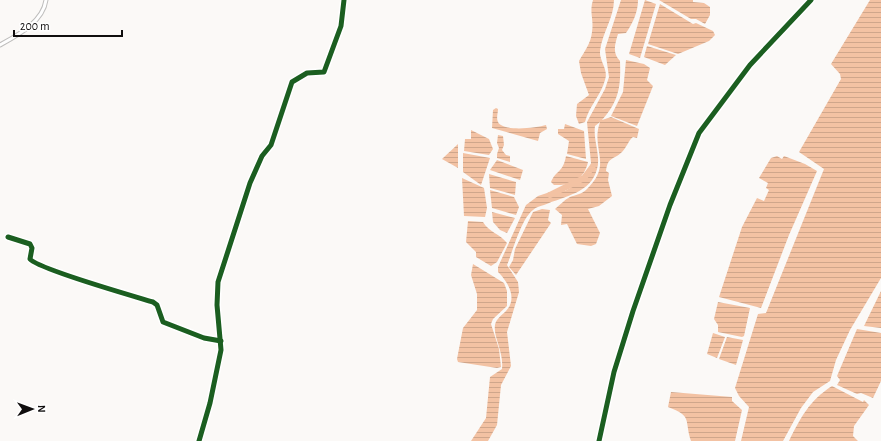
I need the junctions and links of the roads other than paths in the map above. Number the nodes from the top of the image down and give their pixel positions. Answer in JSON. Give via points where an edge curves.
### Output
{"nodes":[{"id":1,"x":46,"y":0,"type":"edge"},
{"id":2,"x":344,"y":0,"type":"edge"},
{"id":3,"x":811,"y":0,"type":"edge"},
{"id":4,"x":0,"y":45,"type":"edge"},
{"id":5,"x":8,"y":237,"type":"dead end"},
{"id":6,"x":221,"y":341,"type":"junction"},
{"id":7,"x":199,"y":441,"type":"edge"},
{"id":8,"x":599,"y":441,"type":"edge"}],
"edges":[{"from":1,"to":4,"type":"street","via":[[45,8],[29,26]]},
{"from":2,"to":6,"type":"street","via":[[341,26],[324,72],[307,73],[292,82],[271,145],[262,156],[250,183],[218,282],[217,305]]},
{"from":3,"to":8,"type":"street","via":[[750,65],[698,133],[633,311],[614,372]]},
{"from":5,"to":6,"type":"street","via":[[30,244],[30,259],[33,262],[153,302],[158,307],[163,322],[204,338]]},
{"from":6,"to":7,"type":"street","via":[[210,403]]}]}
